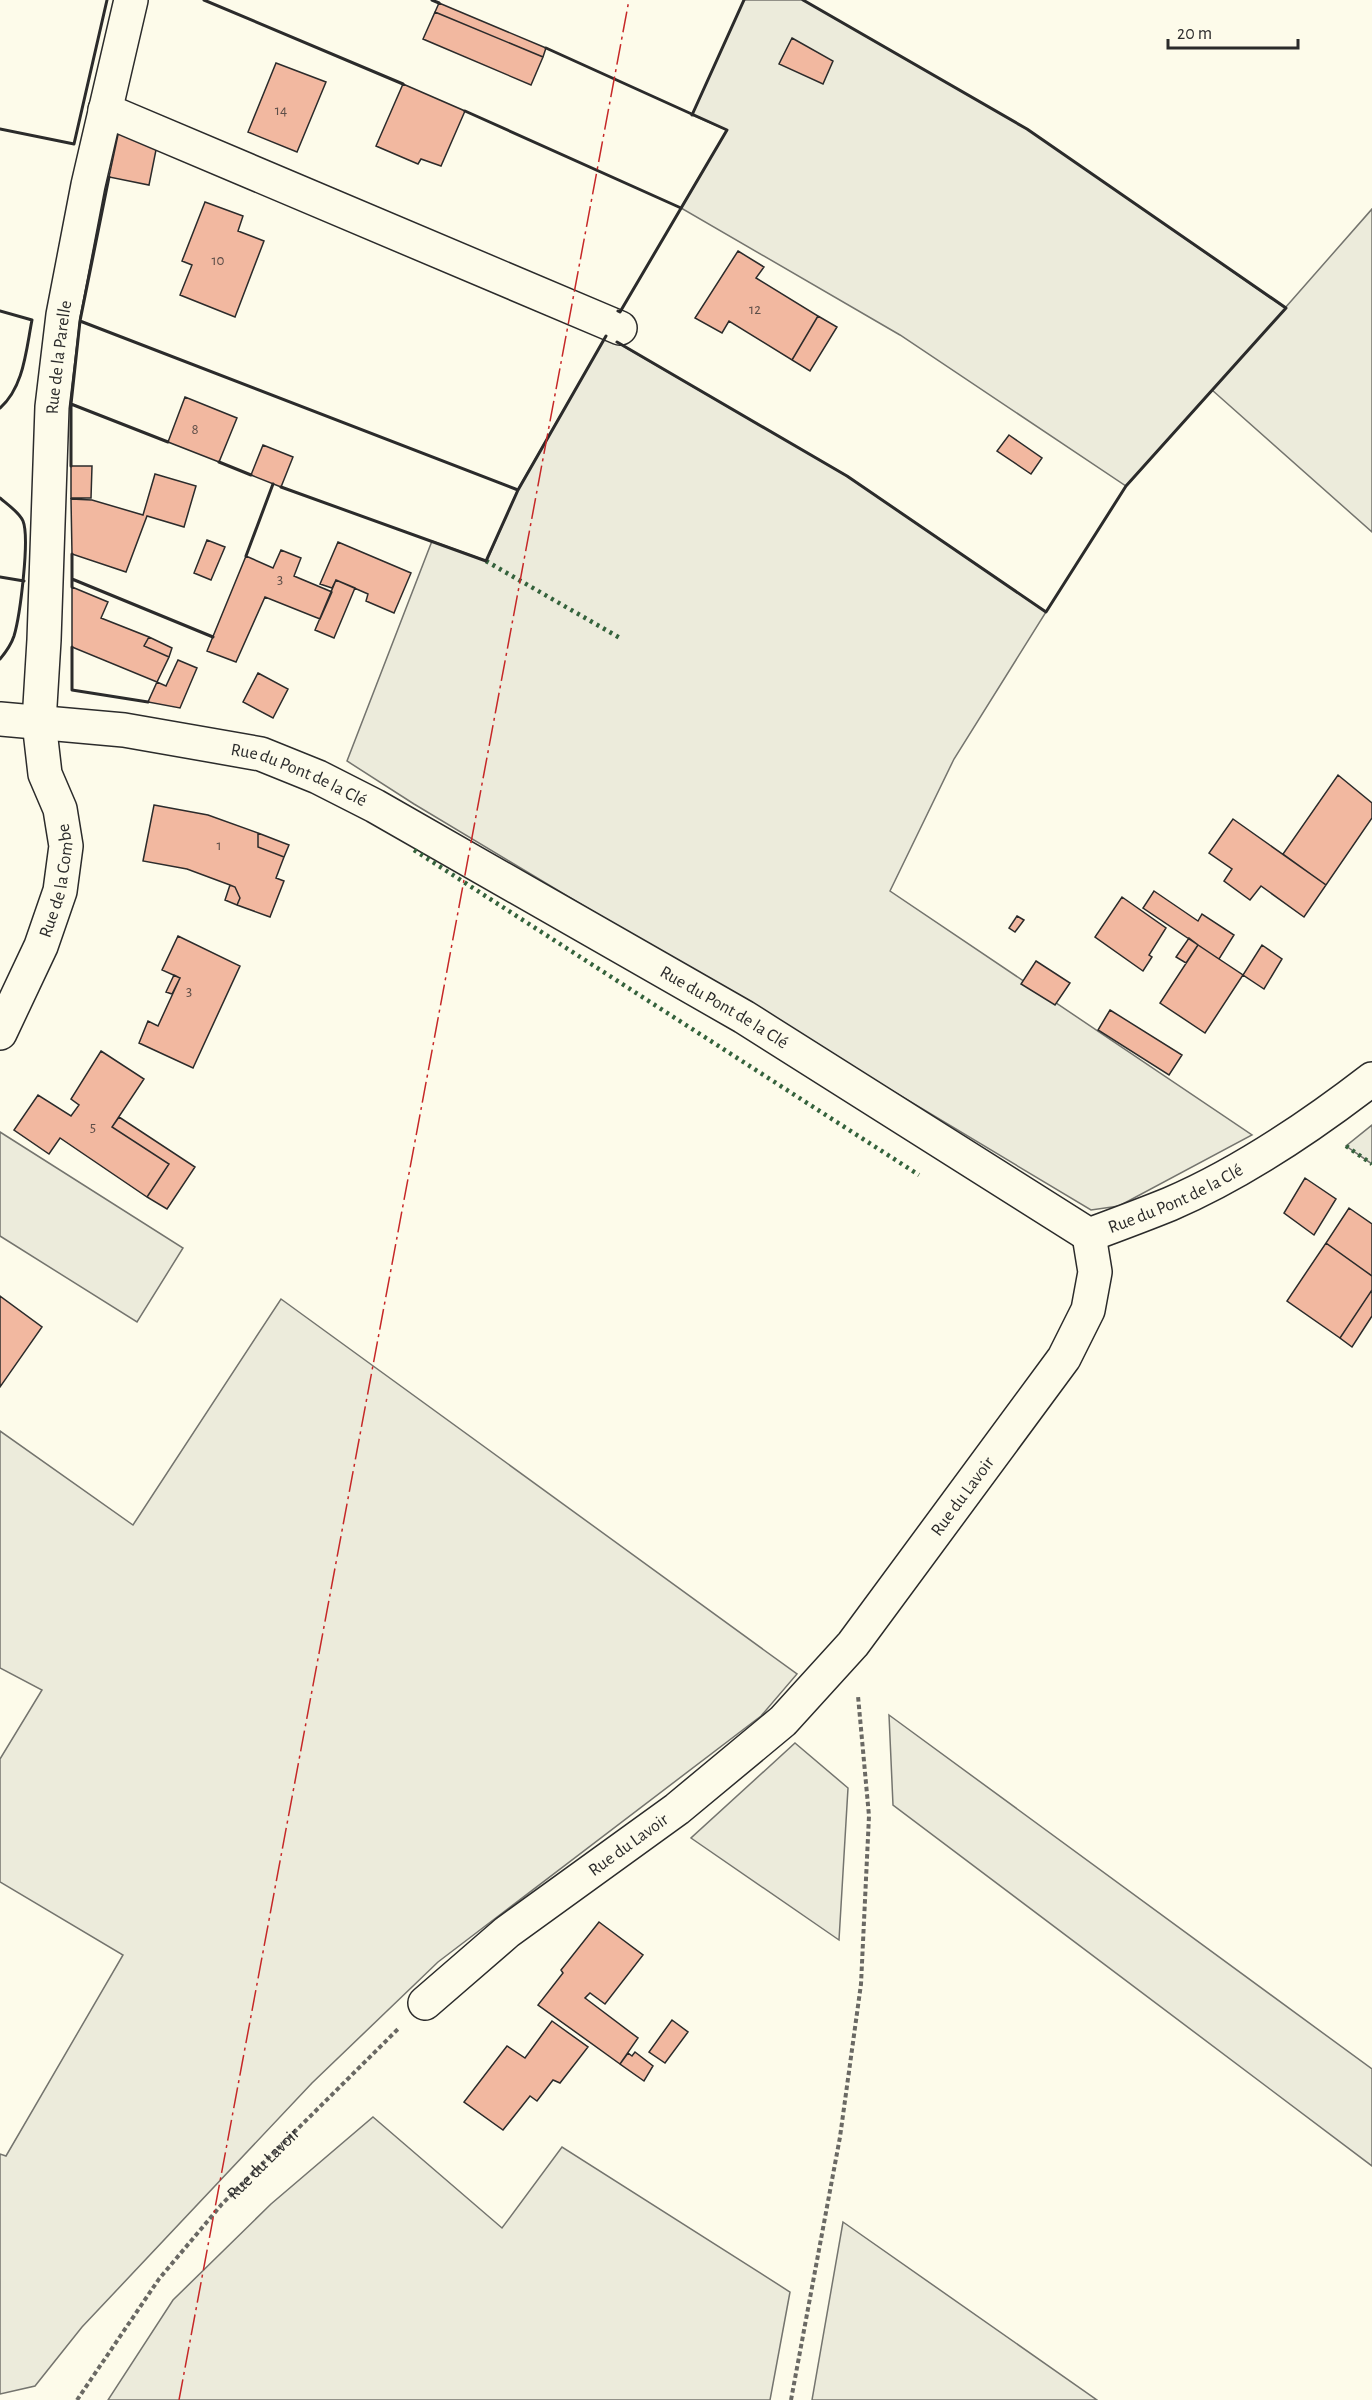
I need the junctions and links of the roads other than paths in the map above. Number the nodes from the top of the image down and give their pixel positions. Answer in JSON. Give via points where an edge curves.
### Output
{"nodes":[{"id":1,"x":131,"y":0,"type":"edge"},
{"id":2,"x":105,"y":110,"type":"junction"},
{"id":3,"x":620,"y":328,"type":"dead end"},
{"id":4,"x":0,"y":719,"type":"edge"},
{"id":5,"x":39,"y":722,"type":"junction"},
{"id":6,"x":0,"y":1033,"type":"edge"},
{"id":7,"x":1372,"y":1079,"type":"edge"},
{"id":8,"x":1089,"y":1235,"type":"junction"},
{"id":9,"x":424,"y":2003,"type":"road end"}],
"edges":[{"from":1,"to":2,"type":"street","name":"Rue de la Parelle"},
{"from":2,"to":3,"type":"street"},
{"from":2,"to":5,"type":"street","name":"Rue de la Parelle","via":[[63,315],[52,407]]},
{"from":4,"to":5,"type":"street","name":"Rue du Pont de la Clé"},
{"from":5,"to":6,"type":"street","name":"Rue de la Combe","via":[[45,774],[60,809],[66,846],[60,891],[41,946]]},
{"from":5,"to":8,"type":"street","name":"Rue du Pont de la Clé","via":[[124,730],[261,754],[318,777],[744,1017]]},
{"from":7,"to":8,"type":"street","name":"Rue du Pont de la Clé","via":[[1263,1156],[1172,1203]]},
{"from":8,"to":9,"type":"street","name":"Rue du Lavoir","via":[[1095,1272],[1088,1310],[1064,1358],[853,1644],[783,1721],[677,1809],[507,1932]]}]}
